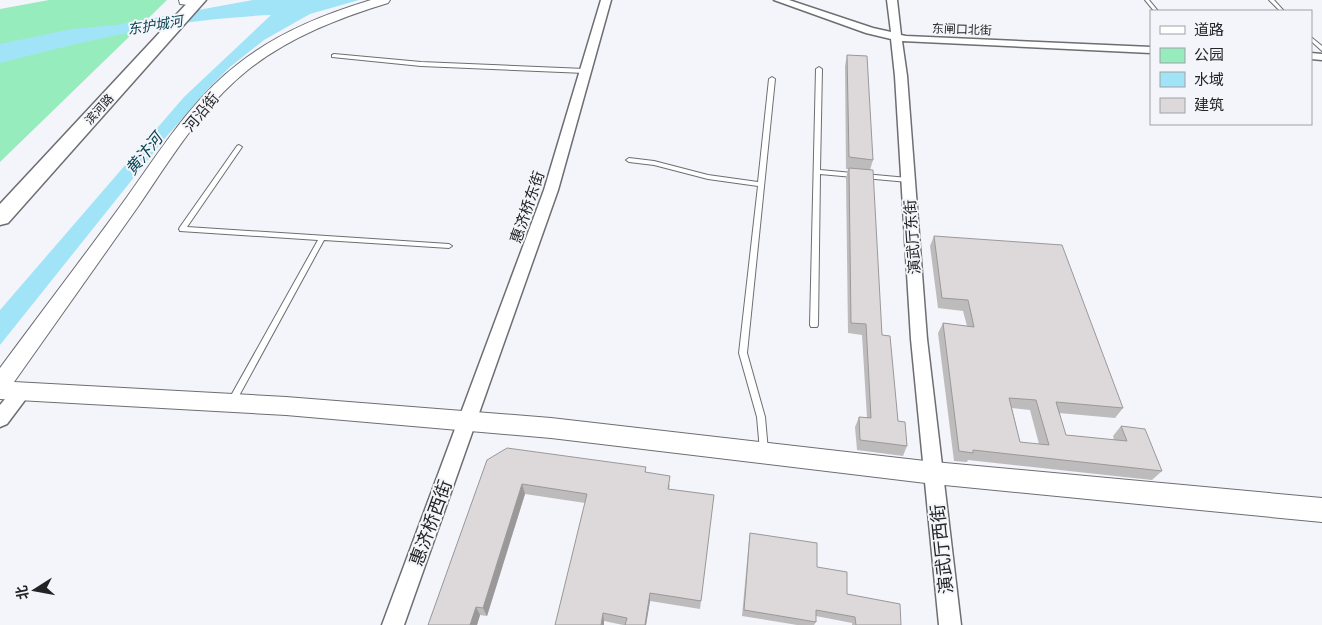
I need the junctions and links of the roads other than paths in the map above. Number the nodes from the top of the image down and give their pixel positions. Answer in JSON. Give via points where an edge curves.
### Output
{"nodes":[{"id":1,"x":384,"y":0,"type":"edge"},
{"id":2,"x":606,"y":0,"type":"edge"},
{"id":3,"x":779,"y":0,"type":"edge"},
{"id":4,"x":796,"y":0,"type":"edge"},
{"id":5,"x":892,"y":0,"type":"edge"},
{"id":6,"x":1147,"y":0,"type":"edge"},
{"id":7,"x":1271,"y":0,"type":"edge"},
{"id":8,"x":182,"y":10,"type":"edge"},
{"id":9,"x":1155,"y":10,"type":"edge"},
{"id":10,"x":1281,"y":10,"type":"edge"},
{"id":11,"x":896,"y":35,"type":"junction"},
{"id":12,"x":1312,"y":39,"type":"edge"},
{"id":13,"x":1150,"y":44,"type":"edge"},
{"id":14,"x":1150,"y":50,"type":"edge"},
{"id":15,"x":1322,"y":50,"type":"edge"},
{"id":16,"x":334,"y":56,"type":"dead end"},
{"id":17,"x":820,"y":69,"type":"dead end"},
{"id":18,"x":586,"y":71,"type":"junction"},
{"id":19,"x":772,"y":79,"type":"dead end"},
{"id":20,"x":239,"y":147,"type":"dead end"},
{"id":21,"x":629,"y":160,"type":"dead end"},
{"id":22,"x":817,"y":172,"type":"junction"},
{"id":23,"x":908,"y":180,"type":"junction"},
{"id":24,"x":761,"y":184,"type":"junction"},
{"id":25,"x":0,"y":198,"type":"edge"},
{"id":26,"x":0,"y":218,"type":"edge"},
{"id":27,"x":322,"y":238,"type":"junction"},
{"id":28,"x":449,"y":246,"type":"dead end"},
{"id":29,"x":814,"y":325,"type":"dead end"},
{"id":30,"x":0,"y":385,"type":"edge"},
{"id":31,"x":11,"y":390,"type":"edge"},
{"id":32,"x":231,"y":403,"type":"junction"},
{"id":33,"x":0,"y":419,"type":"edge"},
{"id":34,"x":468,"y":422,"type":"junction"},
{"id":35,"x":764,"y":453,"type":"junction"},
{"id":36,"x":934,"y":473,"type":"junction"},
{"id":37,"x":1322,"y":510,"type":"edge"},
{"id":38,"x":393,"y":625,"type":"edge"},
{"id":39,"x":950,"y":625,"type":"edge"}],
"edges":[{"from":1,"to":30,"type":"street","name":"河沿街","via":[[322,20],[295,33],[224,84],[172,148]]},
{"from":2,"to":18,"type":"street","name":"惠济桥东街"},
{"from":3,"to":11,"type":"street","name":"东闸口北街","via":[[870,31]]},
{"from":4,"to":11,"type":"street","name":"东闸口北街"},
{"from":5,"to":11,"type":"street","name":"演武厅东街"},
{"from":6,"to":9,"type":"lane"},
{"from":7,"to":10,"type":"lane"},
{"from":8,"to":25,"type":"main road","name":"滨河路"},
{"from":8,"to":26,"type":"main road","name":"滨河路"},
{"from":11,"to":13,"type":"street","name":"东闸口北街"},
{"from":11,"to":14,"type":"street","name":"东闸口北街","via":[[915,41]]},
{"from":11,"to":23,"type":"street","name":"演武厅东街"},
{"from":12,"to":15,"type":"lane"},
{"from":16,"to":18,"type":"lane","via":[[421,64]]},
{"from":17,"to":22,"type":"lane"},
{"from":18,"to":34,"type":"street","name":"惠济桥东街","via":[[551,190]]},
{"from":19,"to":24,"type":"lane"},
{"from":20,"to":27,"type":"lane","via":[[182,230]]},
{"from":21,"to":24,"type":"lane","via":[[708,177]]},
{"from":22,"to":23,"type":"lane"},
{"from":22,"to":29,"type":"lane"},
{"from":23,"to":36,"type":"street","name":"演武厅东街","via":[[919,339]]},
{"from":24,"to":35,"type":"lane","via":[[743,353],[761,417]]},
{"from":27,"to":28,"type":"lane"},
{"from":27,"to":32,"type":"lane"},
{"from":31,"to":32,"type":"street"},
{"from":31,"to":33,"type":"street"},
{"from":32,"to":34,"type":"street"},
{"from":34,"to":35,"type":"street","via":[[551,428]]},
{"from":34,"to":38,"type":"street","name":"惠济桥西街"},
{"from":35,"to":36,"type":"street"},
{"from":36,"to":37,"type":"street"},
{"from":36,"to":39,"type":"street","name":"演武厅西街"}]}
